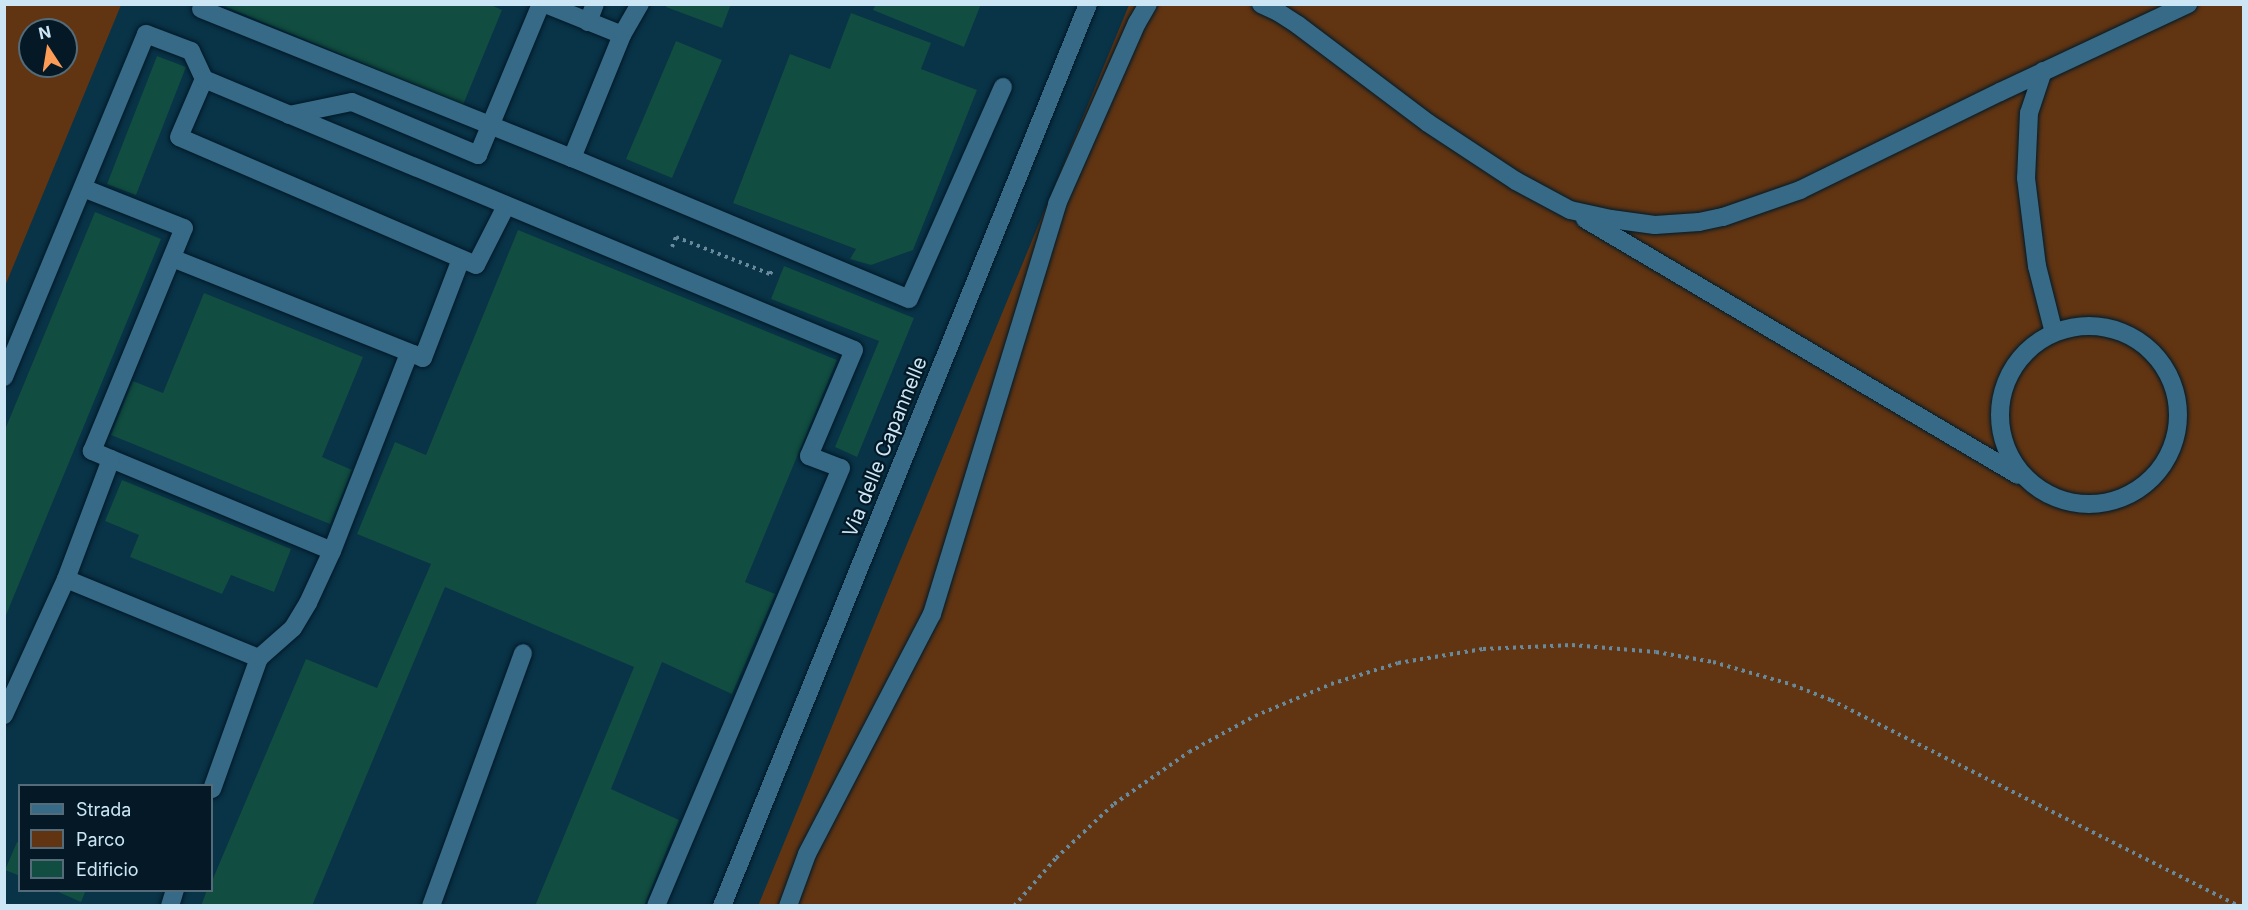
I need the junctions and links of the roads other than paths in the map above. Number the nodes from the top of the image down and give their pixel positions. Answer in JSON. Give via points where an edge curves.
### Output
{"nodes":[{"id":1,"x":543,"y":4,"type":"edge"},
{"id":2,"x":595,"y":4,"type":"edge"},
{"id":3,"x":640,"y":4,"type":"edge"},
{"id":4,"x":1088,"y":4,"type":"edge"},
{"id":5,"x":1148,"y":4,"type":"edge"},
{"id":6,"x":1261,"y":4,"type":"edge"},
{"id":7,"x":2188,"y":4,"type":"edge"},
{"id":8,"x":201,"y":9,"type":"dead end"},
{"id":9,"x":588,"y":22,"type":"junction"},
{"id":10,"x":622,"y":35,"type":"junction"},
{"id":11,"x":2043,"y":71,"type":"junction"},
{"id":12,"x":204,"y":79,"type":"junction"},
{"id":13,"x":1003,"y":87,"type":"dead end"},
{"id":14,"x":289,"y":115,"type":"junction"},
{"id":15,"x":490,"y":125,"type":"junction"},
{"id":16,"x":572,"y":158,"type":"junction"},
{"id":17,"x":83,"y":188,"type":"junction"},
{"id":18,"x":506,"y":206,"type":"junction"},
{"id":19,"x":1570,"y":210,"type":"junction"},
{"id":20,"x":172,"y":258,"type":"junction"},
{"id":21,"x":461,"y":259,"type":"junction"},
{"id":22,"x":2054,"y":333,"type":"junction"},
{"id":23,"x":409,"y":353,"type":"junction"},
{"id":24,"x":4,"y":377,"type":"edge"},
{"id":25,"x":111,"y":459,"type":"junction"},
{"id":26,"x":2026,"y":480,"type":"junction"},
{"id":27,"x":332,"y":551,"type":"junction"},
{"id":28,"x":66,"y":579,"type":"junction"},
{"id":29,"x":523,"y":653,"type":"dead end"},
{"id":30,"x":259,"y":658,"type":"junction"},
{"id":31,"x":4,"y":715,"type":"edge"},
{"id":32,"x":213,"y":786,"type":"edge"},
{"id":33,"x":431,"y":906,"type":"edge"},
{"id":34,"x":656,"y":906,"type":"edge"},
{"id":35,"x":722,"y":906,"type":"edge"},
{"id":36,"x":788,"y":906,"type":"edge"}],
"edges":[{"from":1,"to":9,"type":"street"},
{"from":1,"to":15,"type":"street"},
{"from":2,"to":9,"type":"street"},
{"from":3,"to":10,"type":"street"},
{"from":4,"to":35,"type":"street","name":"Via delle Capannelle"},
{"from":5,"to":36,"type":"street","via":[[1058,204],[932,614],[807,854]]},
{"from":6,"to":19,"type":"street","via":[[1308,31],[1475,156]]},
{"from":7,"to":11,"type":"street"},
{"from":8,"to":15,"type":"street"},
{"from":9,"to":10,"type":"street"},
{"from":10,"to":16,"type":"street"},
{"from":11,"to":19,"type":"street","via":[[1800,190],[1745,212],[1699,222],[1654,225]]},
{"from":11,"to":22,"type":"street","via":[[2029,113],[2026,178],[2037,266]]},
{"from":12,"to":14,"type":"street"},
{"from":12,"to":17,"type":"street","via":[[191,51],[146,34]]},
{"from":12,"to":21,"type":"street","via":[[178,137]]},
{"from":13,"to":16,"type":"street","via":[[909,299]]},
{"from":14,"to":15,"type":"street","via":[[352,102],[478,155]]},
{"from":14,"to":18,"type":"street"},
{"from":15,"to":16,"type":"street"},
{"from":17,"to":20,"type":"street","via":[[184,228]]},
{"from":17,"to":24,"type":"street"},
{"from":18,"to":21,"type":"street","via":[[476,265]]},
{"from":18,"to":34,"type":"street","via":[[854,350],[809,456],[841,468]]},
{"from":19,"to":26,"type":"street"},
{"from":20,"to":23,"type":"street"},
{"from":20,"to":25,"type":"street","via":[[92,451]]},
{"from":21,"to":23,"type":"street","via":[[423,357]]},
{"from":22,"to":26,"type":"street","via":[[2029,348],[2011,372],[2000,399],[2000,428],[2008,456]]},
{"from":22,"to":26,"type":"street","via":[[2082,326],[2111,328],[2138,339],[2160,359],[2174,386],[2179,415],[2174,444],[2160,471],[2137,490],[2110,502],[2080,505],[2051,497]]},
{"from":23,"to":27,"type":"street"},
{"from":25,"to":27,"type":"street"},
{"from":25,"to":28,"type":"street"},
{"from":27,"to":30,"type":"street","via":[[297,621]]},
{"from":28,"to":30,"type":"street"},
{"from":28,"to":31,"type":"street"},
{"from":29,"to":33,"type":"street"},
{"from":30,"to":32,"type":"street"}]}
